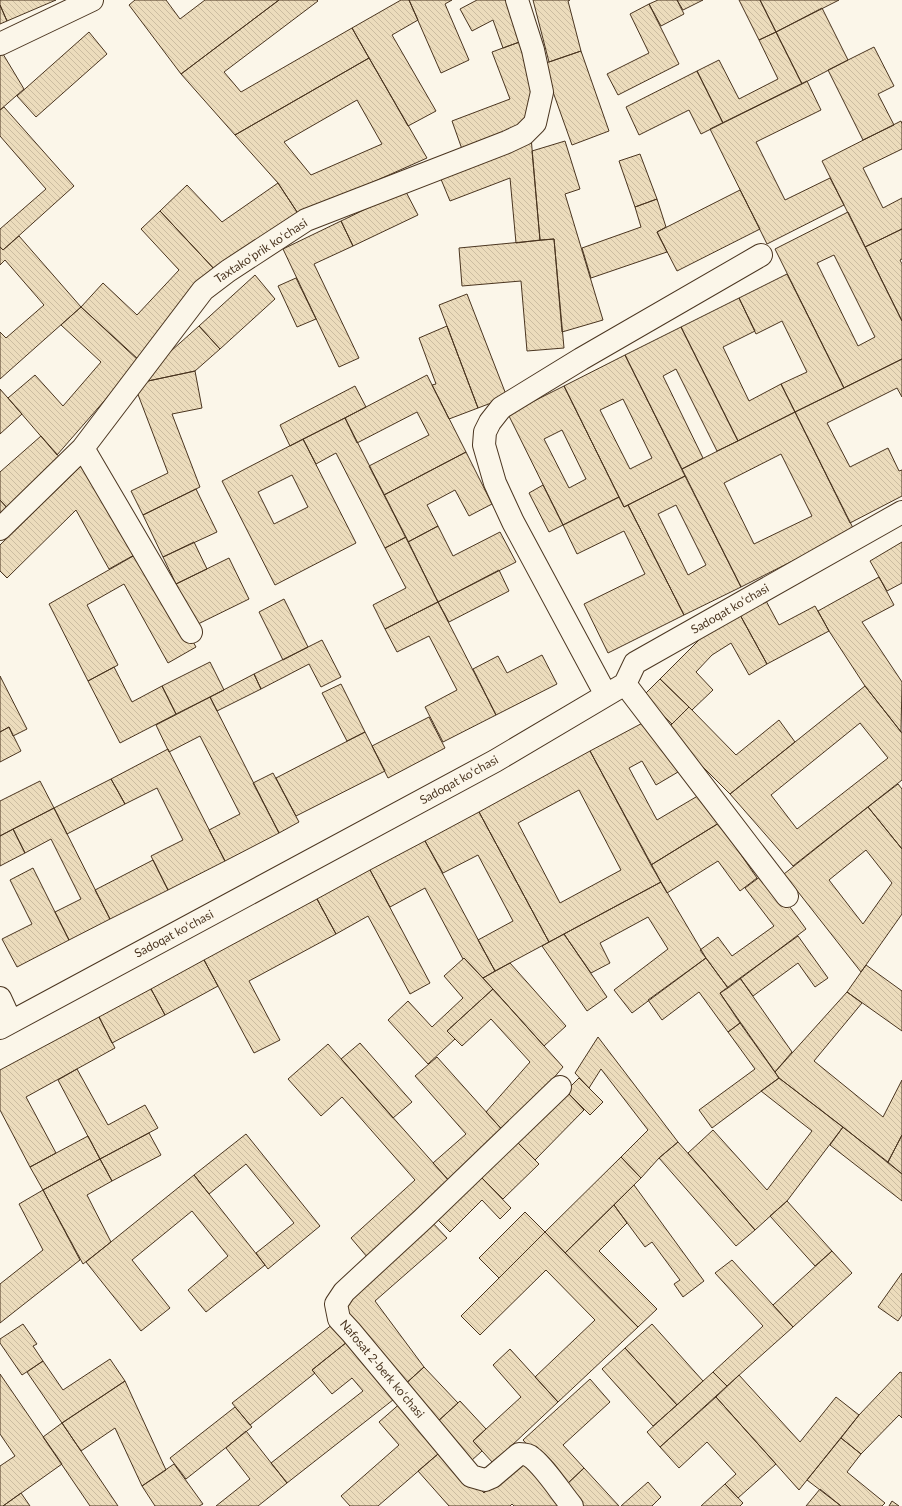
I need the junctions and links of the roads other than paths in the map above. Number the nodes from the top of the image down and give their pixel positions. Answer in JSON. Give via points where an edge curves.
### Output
{"nodes":[{"id":1,"x":92,"y":0,"type":"edge"},
{"id":2,"x":517,"y":0,"type":"edge"},
{"id":3,"x":0,"y":44,"type":"edge"},
{"id":4,"x":761,"y":254,"type":"dead end"},
{"id":5,"x":83,"y":448,"type":"junction"},
{"id":6,"x":902,"y":512,"type":"edge"},
{"id":7,"x":0,"y":529,"type":"edge"},
{"id":8,"x":192,"y":632,"type":"dead end"},
{"id":9,"x":625,"y":684,"type":"junction"},
{"id":10,"x":606,"y":696,"type":"junction"},
{"id":11,"x":787,"y":896,"type":"dead end"},
{"id":12,"x":0,"y":998,"type":"edge"},
{"id":13,"x":5,"y":1025,"type":"edge"},
{"id":14,"x":560,"y":1087,"type":"dead end"},
{"id":15,"x":572,"y":1506,"type":"edge"}],
"edges":[{"from":1,"to":3,"type":"street"},
{"from":2,"to":5,"type":"street","name":"Taxtakoʻprik koʻchasi","via":[[533,50],[542,92],[535,123],[524,134],[507,142],[306,220],[228,271],[203,290]]},
{"from":4,"to":10,"type":"street","via":[[501,408],[485,432],[484,445],[494,483]]},
{"from":5,"to":7,"type":"street","name":"Taxtakoʻprik koʻchasi"},
{"from":5,"to":8,"type":"street"},
{"from":6,"to":9,"type":"street","name":"Sadoqat koʻchasi","via":[[635,664]]},
{"from":9,"to":10,"type":"street","name":"Sadoqat koʻchasi"},
{"from":9,"to":11,"type":"street"},
{"from":10,"to":13,"type":"street","name":"Sadoqat koʻchasi","via":[[495,761]]},
{"from":12,"to":13,"type":"street"},
{"from":14,"to":15,"type":"street","name":"Nafosat 2-berk koʻchasi","via":[[344,1292],[336,1304],[339,1319],[471,1476],[485,1480],[519,1454],[531,1456]]}]}
